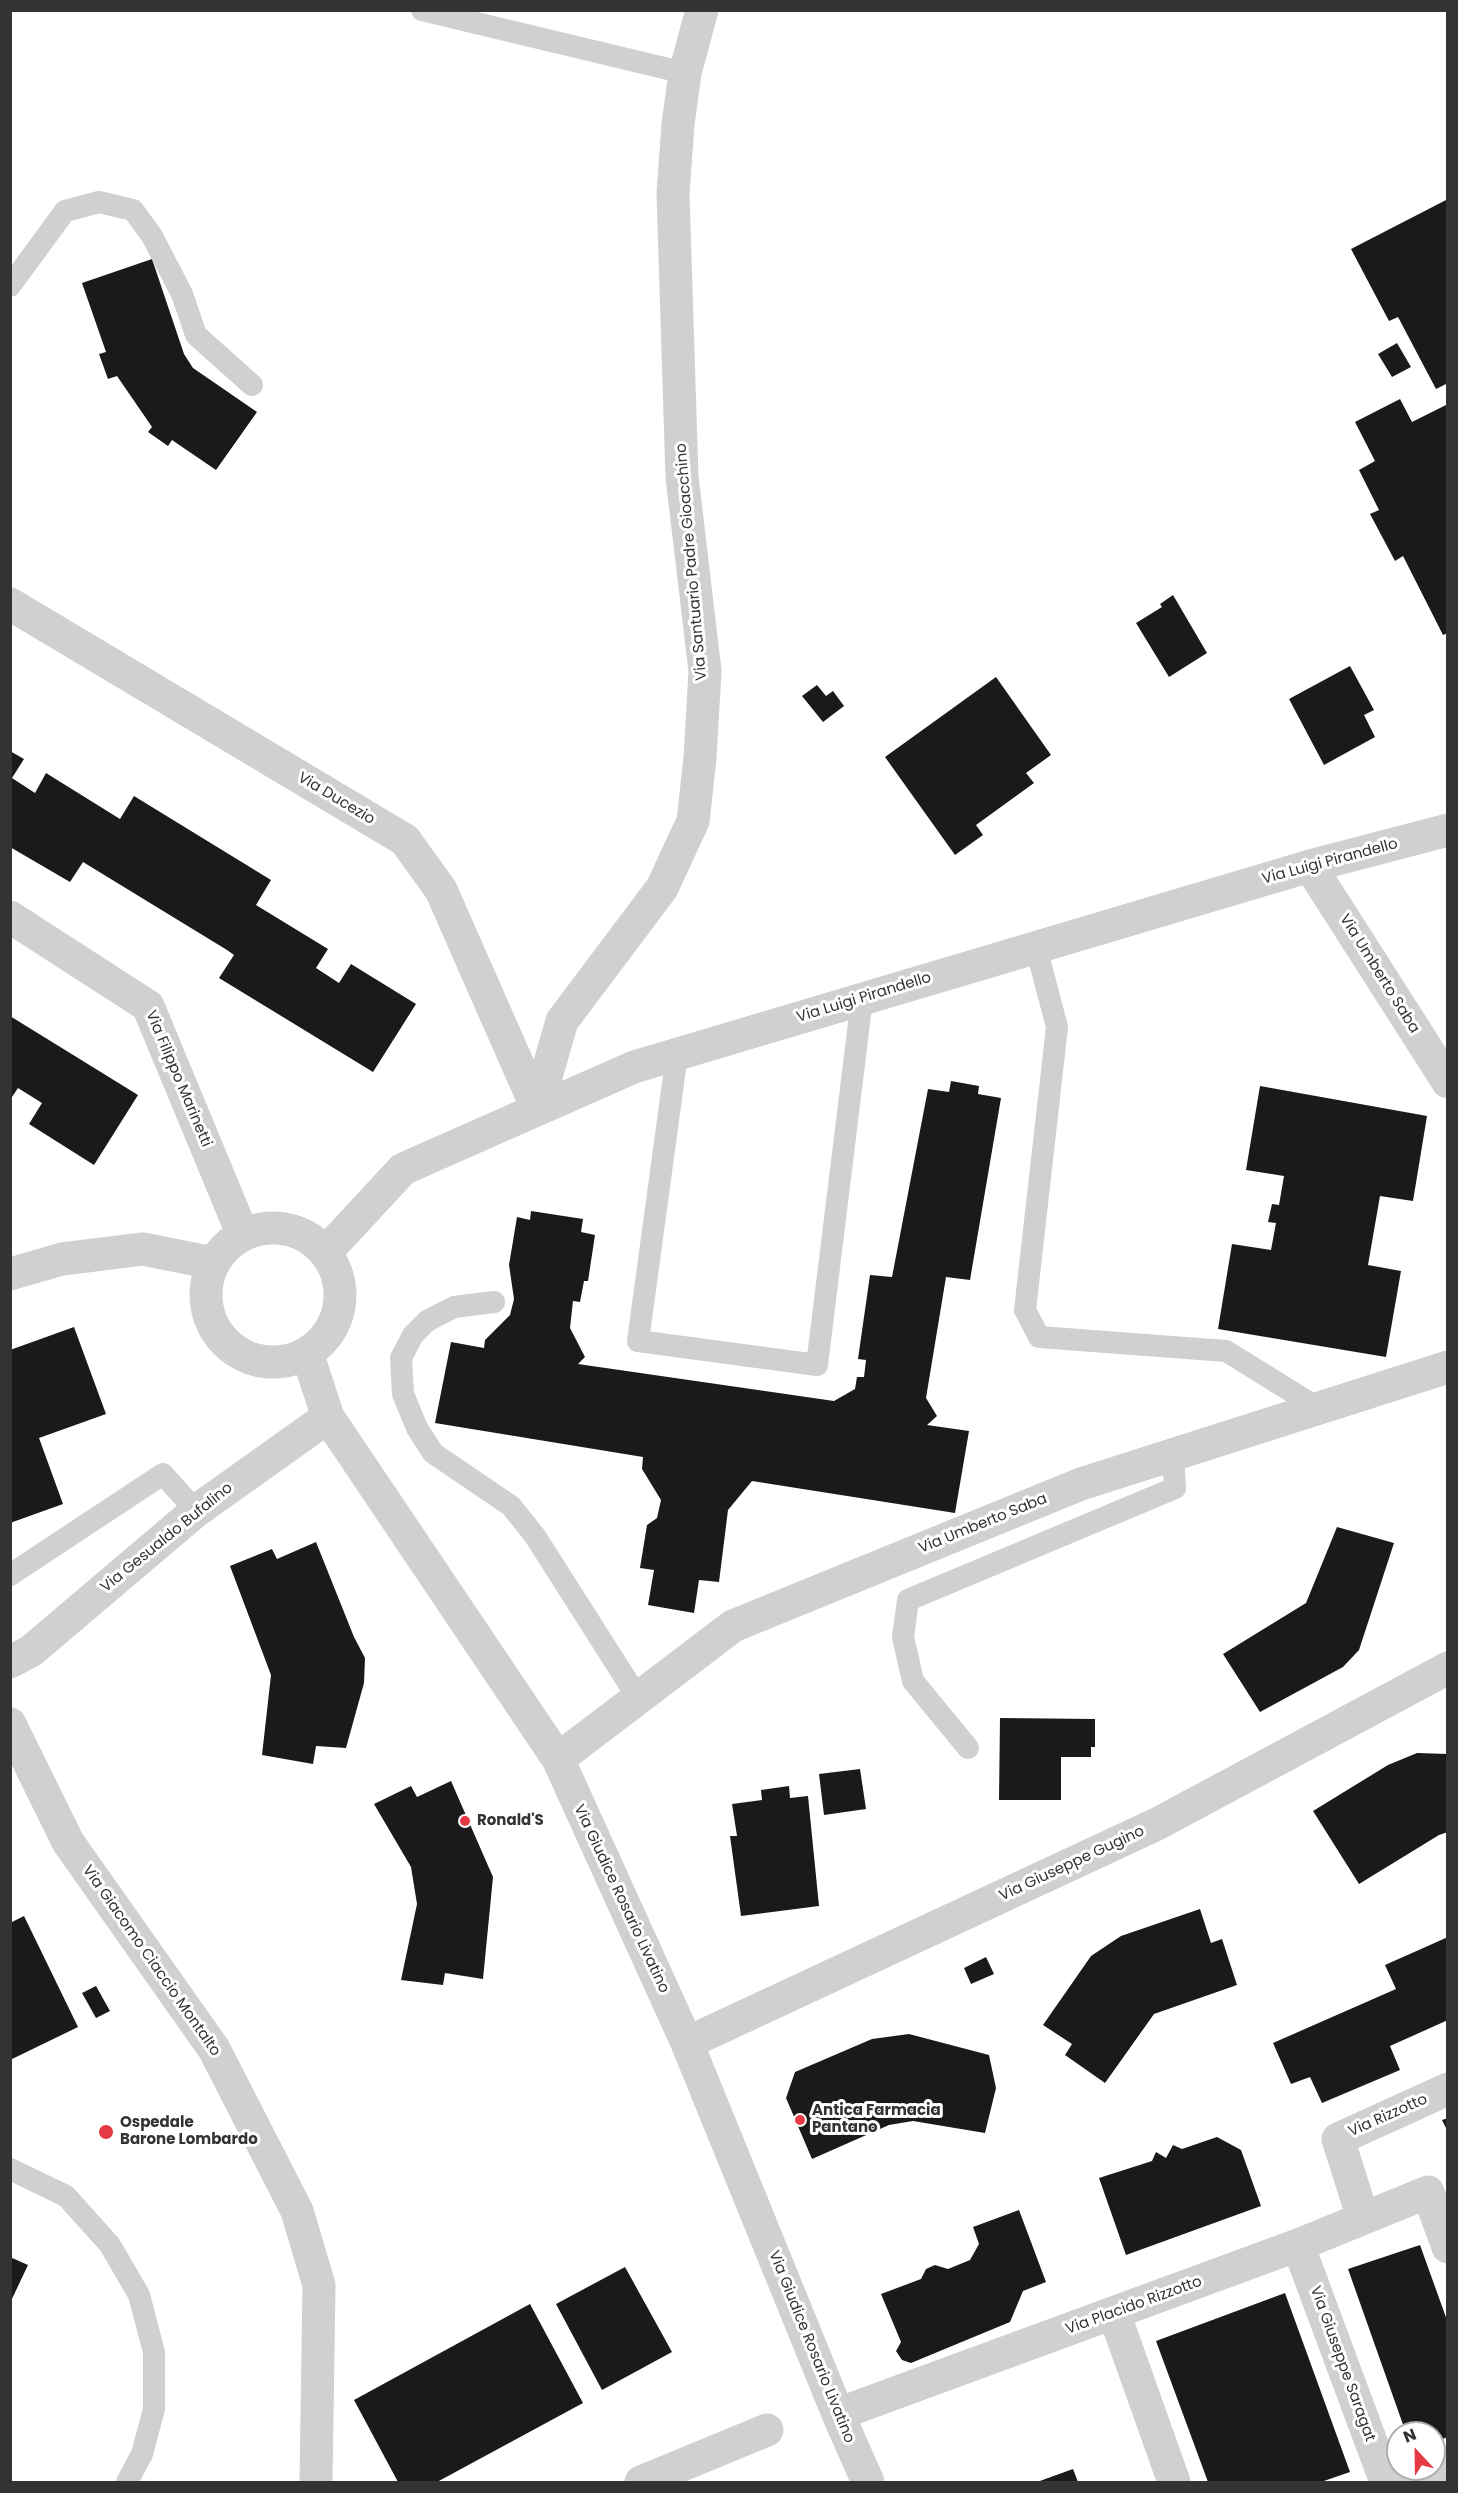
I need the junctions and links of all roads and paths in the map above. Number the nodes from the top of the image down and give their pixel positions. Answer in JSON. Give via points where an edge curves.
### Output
{"nodes":[{"id":1,"x":422,"y":10,"type":"edge"},
{"id":2,"x":702,"y":10,"type":"edge"},
{"id":3,"x":685,"y":73,"type":"junction"},
{"id":4,"x":10,"y":286,"type":"edge"},
{"id":5,"x":252,"y":385,"type":"dead end"},
{"id":6,"x":10,"y":604,"type":"edge"},
{"id":7,"x":1448,"y":830,"type":"edge"},
{"id":8,"x":1310,"y":866,"type":"junction"},
{"id":9,"x":10,"y":917,"type":"edge"},
{"id":10,"x":1036,"y":947,"type":"junction"},
{"id":11,"x":862,"y":999,"type":"junction"},
{"id":12,"x":677,"y":1054,"type":"junction"},
{"id":13,"x":1448,"y":1082,"type":"edge"},
{"id":14,"x":537,"y":1108,"type":"junction"},
{"id":15,"x":243,"y":1235,"type":"junction"},
{"id":16,"x":325,"y":1253,"type":"junction"},
{"id":17,"x":213,"y":1263,"type":"junction"},
{"id":18,"x":10,"y":1274,"type":"edge"},
{"id":19,"x":494,"y":1302,"type":"dead end"},
{"id":20,"x":307,"y":1353,"type":"junction"},
{"id":21,"x":1448,"y":1367,"type":"edge"},
{"id":22,"x":1318,"y":1408,"type":"junction"},
{"id":23,"x":328,"y":1417,"type":"junction"},
{"id":24,"x":1173,"y":1455,"type":"junction"},
{"id":25,"x":196,"y":1511,"type":"junction"},
{"id":26,"x":10,"y":1575,"type":"edge"},
{"id":27,"x":10,"y":1662,"type":"edge"},
{"id":28,"x":1448,"y":1668,"type":"edge"},
{"id":29,"x":638,"y":1698,"type":"junction"},
{"id":30,"x":10,"y":1724,"type":"edge"},
{"id":31,"x":968,"y":1748,"type":"dead end"},
{"id":32,"x":558,"y":1760,"type":"junction"},
{"id":33,"x":687,"y":2043,"type":"junction"},
{"id":34,"x":1448,"y":2090,"type":"edge"},
{"id":35,"x":10,"y":2169,"type":"edge"},
{"id":36,"x":1363,"y":2218,"type":"junction"},
{"id":37,"x":1298,"y":2245,"type":"junction"},
{"id":38,"x":1448,"y":2247,"type":"edge"},
{"id":39,"x":1114,"y":2313,"type":"junction"},
{"id":40,"x":838,"y":2414,"type":"junction"},
{"id":41,"x":767,"y":2430,"type":"dead end"},
{"id":42,"x":1448,"y":2469,"type":"edge"},
{"id":43,"x":127,"y":2482,"type":"edge"},
{"id":44,"x":316,"y":2482,"type":"edge"},
{"id":45,"x":640,"y":2482,"type":"edge"},
{"id":46,"x":868,"y":2482,"type":"edge"},
{"id":47,"x":1174,"y":2482,"type":"edge"},
{"id":48,"x":1386,"y":2482,"type":"edge"},
{"id":49,"x":1413,"y":2482,"type":"edge"}],
"edges":[{"from":1,"to":3,"type":"lane"},
{"from":2,"to":3,"type":"street","name":"Via Santuario Padre Gioacchino"},
{"from":3,"to":14,"type":"street","name":"Via Santuario Padre Gioacchino","via":[[673,206],[682,477],[705,671],[693,821],[662,888],[562,1021]]},
{"from":4,"to":5,"type":"lane","via":[[65,211],[99,202],[133,210],[152,236],[182,294],[196,335]]},
{"from":6,"to":14,"type":"street","name":"Via Ducezio","via":[[405,840],[441,890]]},
{"from":7,"to":8,"type":"street","name":"Via Luigi Pirandello"},
{"from":8,"to":10,"type":"street","name":"Via Luigi Pirandello"},
{"from":8,"to":13,"type":"street","name":"Via Umberto Saba"},
{"from":9,"to":15,"type":"street","name":"Via Filippo Marinetti","via":[[148,1006]]},
{"from":10,"to":11,"type":"street","name":"Via Luigi Pirandello"},
{"from":10,"to":22,"type":"lane","via":[[1057,1027],[1025,1310],[1039,1337],[1227,1351]]},
{"from":11,"to":12,"type":"street","name":"Via Luigi Pirandello"},
{"from":11,"to":12,"type":"lane","via":[[817,1365],[638,1341]]},
{"from":12,"to":14,"type":"street","name":"Via Luigi Pirandello","via":[[634,1067]]},
{"from":14,"to":16,"type":"street","name":"Via Luigi Pirandello","via":[[403,1168]]},
{"from":15,"to":16,"type":"street","via":[[266,1229],[292,1231],[311,1240]]},
{"from":15,"to":17,"type":"street"},
{"from":16,"to":20,"type":"street","via":[[336,1273],[340,1297],[331,1330]]},
{"from":17,"to":18,"type":"street","via":[[143,1249],[62,1259]]},
{"from":17,"to":20,"type":"street","via":[[206,1292],[208,1316],[219,1336],[235,1351],[254,1360],[287,1361]]},
{"from":19,"to":29,"type":"lane","via":[[454,1306],[428,1320],[412,1335],[401,1358],[403,1394],[433,1453],[511,1506],[535,1536]]},
{"from":20,"to":23,"type":"street","name":"Via Giudice Rosario Livatino"},
{"from":21,"to":22,"type":"street","name":"Via Umberto Saba"},
{"from":22,"to":24,"type":"street","name":"Via Umberto Saba"},
{"from":23,"to":25,"type":"street","name":"Via Gesualdo Bufalino"},
{"from":23,"to":32,"type":"street","name":"Via Giudice Rosario Livatino"},
{"from":24,"to":29,"type":"street","name":"Via Umberto Saba","via":[[1081,1484],[733,1626]]},
{"from":24,"to":31,"type":"lane","via":[[1175,1488],[908,1600],[903,1637],[913,1681]]},
{"from":25,"to":26,"type":"lane","via":[[163,1474]]},
{"from":25,"to":27,"type":"street","name":"Via Gesualdo Bufalino","via":[[31,1651]]},
{"from":28,"to":33,"type":"street","name":"Via Giuseppe Gugino","via":[[1157,1824]]},
{"from":29,"to":32,"type":"street","name":"Via Umberto Saba"},
{"from":30,"to":44,"type":"street","name":"Via Giacomo Ciaccio Montalto","via":[[68,1842],[214,2049],[297,2211],[319,2285]]},
{"from":32,"to":33,"type":"street","name":"Via Giudice Rosario Livatino"},
{"from":33,"to":40,"type":"street","name":"Via Giudice Rosario Livatino"},
{"from":34,"to":36,"type":"street","name":"Via Rizzotto","via":[[1338,2139]]},
{"from":35,"to":43,"type":"lane","via":[[66,2196],[110,2245],[139,2295],[154,2352],[154,2409],[142,2454]]},
{"from":36,"to":37,"type":"street","name":"Via Placido Rizzotto"},
{"from":36,"to":38,"type":"street","name":"Via Placido Rizzotto","via":[[1428,2192]]},
{"from":37,"to":39,"type":"street","name":"Via Placido Rizzotto"},
{"from":37,"to":48,"type":"street","name":"Via Giuseppe Saragat"},
{"from":39,"to":40,"type":"street","name":"Via Placido Rizzotto"},
{"from":39,"to":47,"type":"street"},
{"from":40,"to":46,"type":"street","name":"Via Giudice Rosario Livatino"},
{"from":41,"to":45,"type":"street"},
{"from":42,"to":49,"type":"street"}]}
